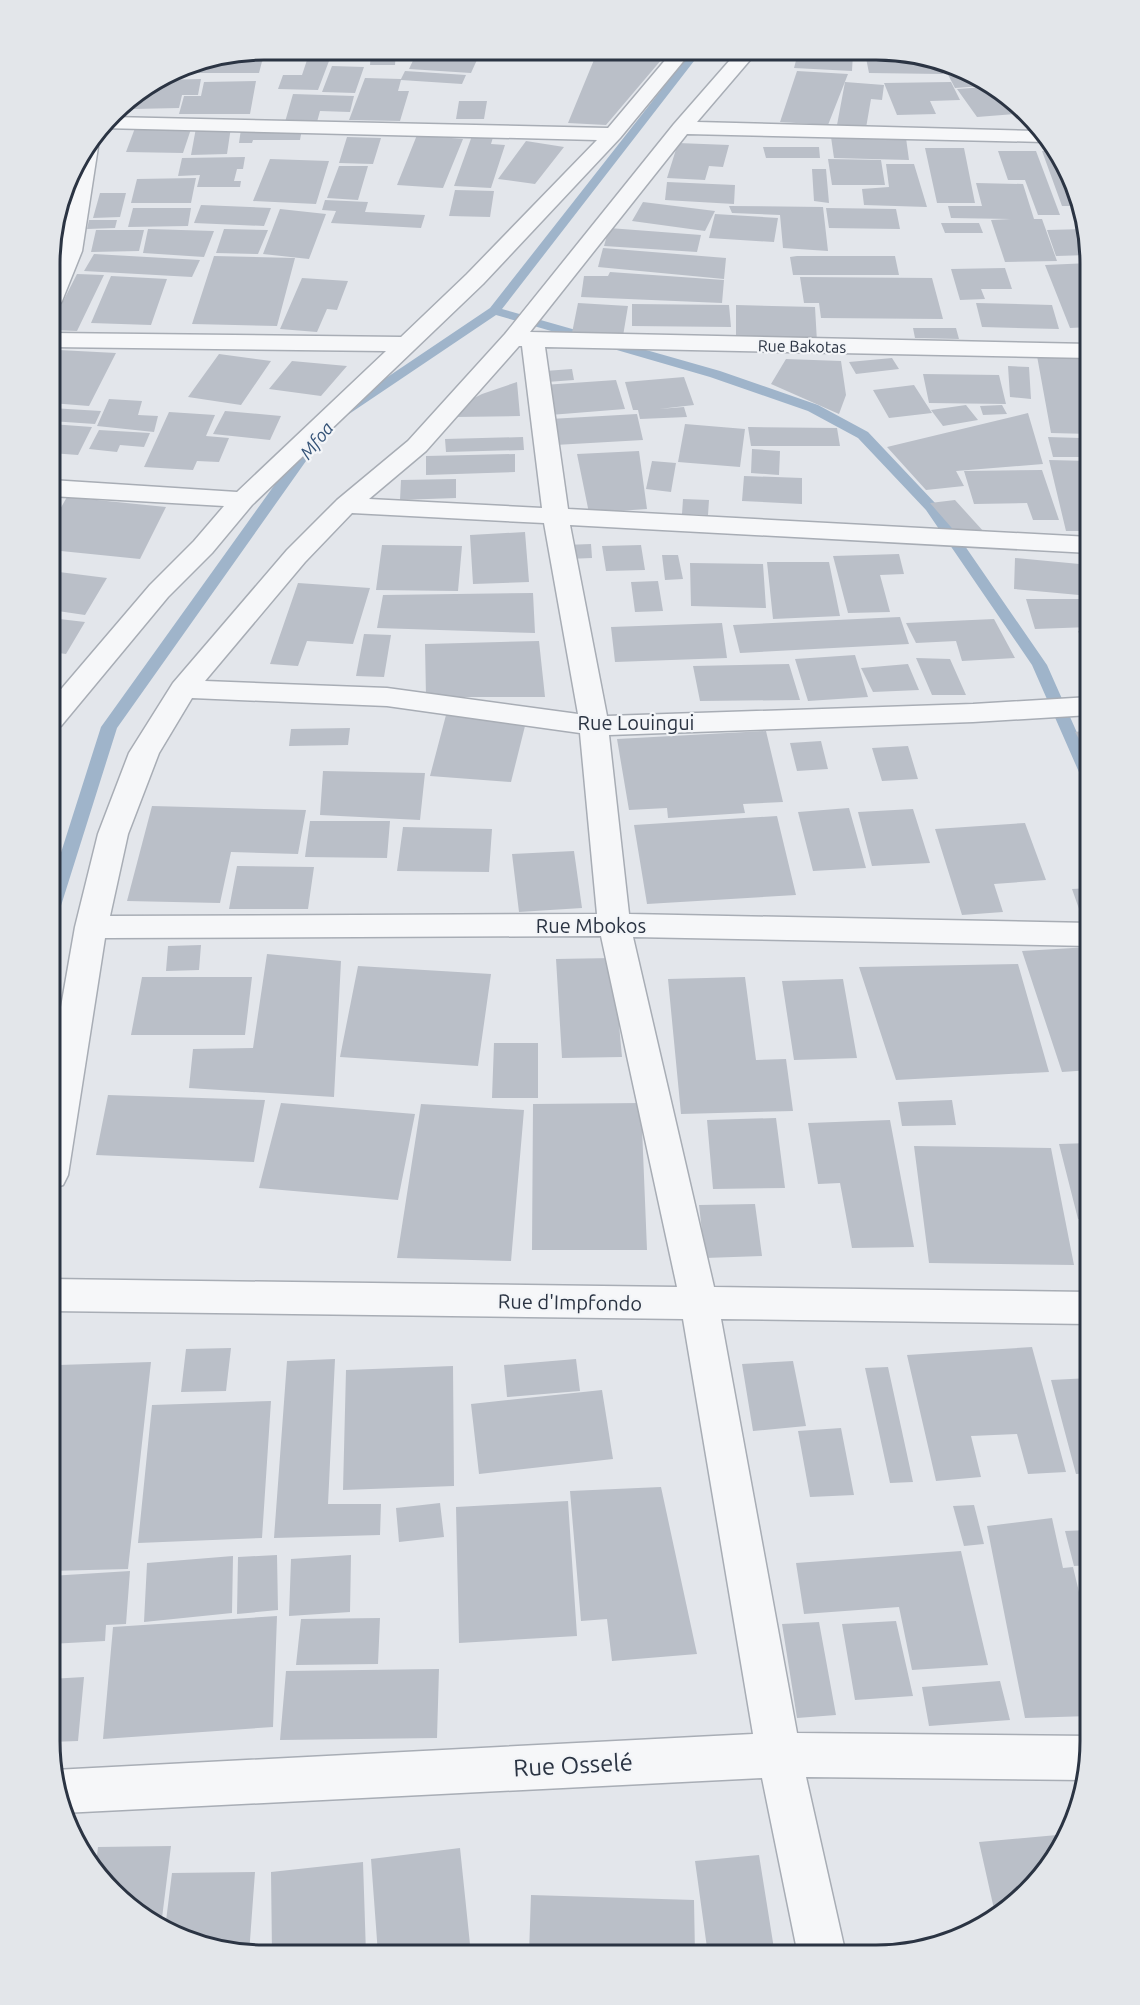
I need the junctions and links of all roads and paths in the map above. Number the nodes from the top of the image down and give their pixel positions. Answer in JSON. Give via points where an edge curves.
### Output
{"nodes":[{"id":1,"x":675,"y":60,"type":"edge"},
{"id":2,"x":740,"y":60,"type":"edge"},
{"id":3,"x":117,"y":123,"type":"edge"},
{"id":4,"x":681,"y":128,"type":"junction"},
{"id":5,"x":613,"y":134,"type":"junction"},
{"id":6,"x":1035,"y":137,"type":"edge"},
{"id":7,"x":85,"y":167,"type":"edge"},
{"id":8,"x":60,"y":278,"type":"edge"},
{"id":9,"x":60,"y":340,"type":"edge"},
{"id":10,"x":523,"y":340,"type":"junction"},
{"id":11,"x":408,"y":344,"type":"junction"},
{"id":12,"x":1080,"y":351,"type":"edge"},
{"id":13,"x":60,"y":489,"type":"edge"},
{"id":14,"x":243,"y":500,"type":"junction"},
{"id":15,"x":346,"y":505,"type":"junction"},
{"id":16,"x":556,"y":517,"type":"junction"},
{"id":17,"x":1080,"y":544,"type":"edge"},
{"id":18,"x":183,"y":689,"type":"junction"},
{"id":19,"x":1080,"y":707,"type":"edge"},
{"id":20,"x":60,"y":708,"type":"edge"},
{"id":21,"x":594,"y":726,"type":"junction"},
{"id":22,"x":614,"y":925,"type":"junction"},
{"id":23,"x":91,"y":927,"type":"junction"},
{"id":24,"x":1080,"y":934,"type":"edge"},
{"id":25,"x":60,"y":1114,"type":"edge"},
{"id":26,"x":60,"y":1295,"type":"edge"},
{"id":27,"x":699,"y":1304,"type":"junction"},
{"id":28,"x":1080,"y":1308,"type":"edge"},
{"id":29,"x":779,"y":1755,"type":"junction"},
{"id":30,"x":1079,"y":1758,"type":"edge"},
{"id":31,"x":67,"y":1791,"type":"edge"},
{"id":32,"x":820,"y":1945,"type":"edge"}],
"edges":[{"from":1,"to":5,"type":"street"},
{"from":2,"to":4,"type":"street"},
{"from":3,"to":5,"type":"street"},
{"from":4,"to":6,"type":"street"},
{"from":4,"to":10,"type":"street"},
{"from":5,"to":11,"type":"street"},
{"from":7,"to":8,"type":"street","via":[[71,250]]},
{"from":9,"to":11,"type":"street"},
{"from":10,"to":12,"type":"street","name":"Rue Bakotas"},
{"from":10,"to":15,"type":"street","via":[[417,446]]},
{"from":10,"to":16,"type":"street"},
{"from":11,"to":14,"type":"street"},
{"from":13,"to":14,"type":"street"},
{"from":14,"to":20,"type":"street","via":[[159,591]]},
{"from":15,"to":16,"type":"street"},
{"from":15,"to":18,"type":"street","via":[[296,556]]},
{"from":16,"to":17,"type":"street"},
{"from":16,"to":21,"type":"street"},
{"from":18,"to":21,"type":"street","name":"Rue Louingui","via":[[387,697]]},
{"from":18,"to":23,"type":"street","via":[[144,753],[113,834]]},
{"from":19,"to":21,"type":"street","name":"Rue Louingui"},
{"from":21,"to":22,"type":"street"},
{"from":22,"to":23,"type":"street","name":"Rue Mbokos"},
{"from":22,"to":24,"type":"street","name":"Rue Mbokos"},
{"from":22,"to":27,"type":"street"},
{"from":23,"to":25,"type":"street"},
{"from":26,"to":27,"type":"street","name":"Rue d'Impfondo"},
{"from":27,"to":28,"type":"street","name":"Rue d'Impfondo"},
{"from":27,"to":29,"type":"street"},
{"from":29,"to":30,"type":"street","name":"Rue Osselé"},
{"from":29,"to":31,"type":"street","name":"Rue Osselé"},
{"from":29,"to":32,"type":"street"}]}
